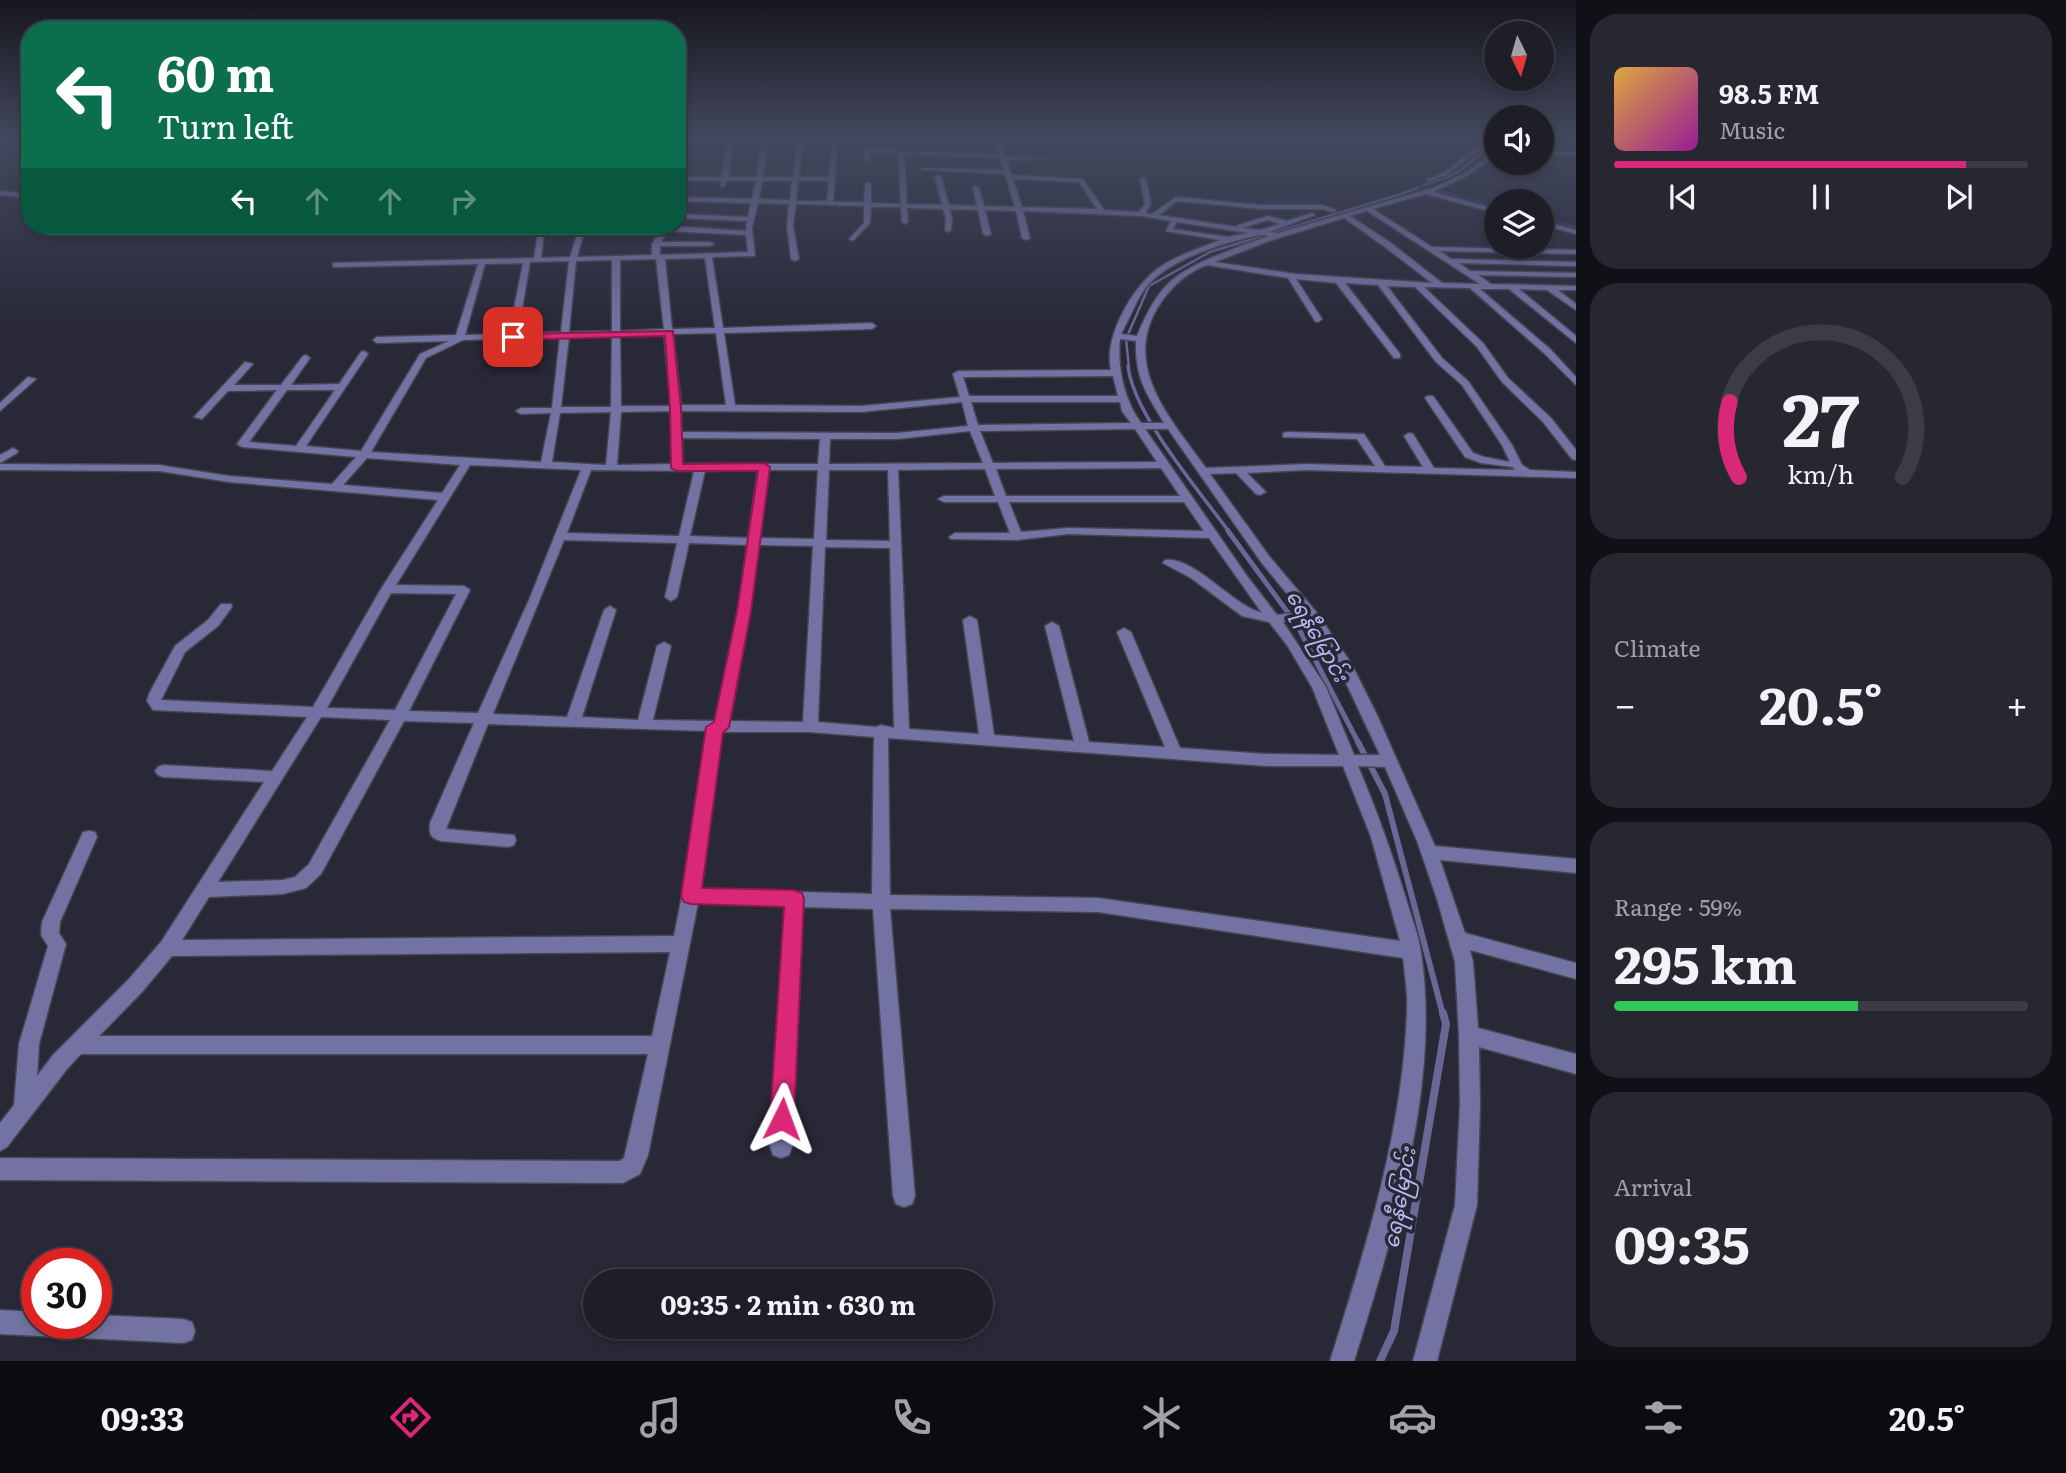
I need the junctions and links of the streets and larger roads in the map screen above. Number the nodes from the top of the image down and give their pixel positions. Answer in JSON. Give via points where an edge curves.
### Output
{"nodes":[{"id":1,"x":717,"y":203,"type":"edge"},
{"id":2,"x":756,"y":203,"type":"edge"},
{"id":3,"x":793,"y":203,"type":"edge"},
{"id":4,"x":850,"y":203,"type":"edge"},
{"id":5,"x":868,"y":203,"type":"junction"},
{"id":6,"x":981,"y":203,"type":"edge"},
{"id":7,"x":1018,"y":203,"type":"edge"},
{"id":8,"x":1096,"y":203,"type":"edge"},
{"id":9,"x":1148,"y":203,"type":"edge"},
{"id":10,"x":1171,"y":203,"type":"edge"},
{"id":11,"x":1210,"y":203,"type":"edge"},
{"id":12,"x":1357,"y":203,"type":"edge"},
{"id":13,"x":1390,"y":203,"type":"edge"},
{"id":14,"x":904,"y":204,"type":"junction"},
{"id":15,"x":944,"y":205,"type":"junction"},
{"id":16,"x":982,"y":206,"type":"junction"},
{"id":17,"x":1020,"y":208,"type":"junction"},
{"id":18,"x":1368,"y":209,"type":"junction"},
{"id":19,"x":1333,"y":210,"type":"junction"},
{"id":20,"x":1090,"y":211,"type":"junction"},
{"id":21,"x":1102,"y":212,"type":"junction"},
{"id":22,"x":713,"y":213,"type":"dead end"},
{"id":23,"x":1134,"y":214,"type":"junction"},
{"id":24,"x":686,"y":216,"type":"edge"},
{"id":25,"x":1153,"y":216,"type":"junction"},
{"id":26,"x":1345,"y":216,"type":"junction"},
{"id":27,"x":750,"y":219,"type":"junction"},
{"id":28,"x":1176,"y":219,"type":"junction"},
{"id":29,"x":1554,"y":220,"type":"edge"},
{"id":30,"x":1093,"y":221,"type":"dead end"},
{"id":31,"x":905,"y":222,"type":"dead end"},
{"id":32,"x":1286,"y":223,"type":"junction"},
{"id":33,"x":1554,"y":226,"type":"edge"},
{"id":34,"x":1576,"y":226,"type":"edge"},
{"id":35,"x":1236,"y":227,"type":"junction"},
{"id":36,"x":686,"y":228,"type":"edge"},
{"id":37,"x":948,"y":230,"type":"dead end"},
{"id":38,"x":1263,"y":232,"type":"junction"},
{"id":39,"x":1576,"y":232,"type":"edge"},
{"id":40,"x":750,"y":233,"type":"junction"},
{"id":41,"x":988,"y":234,"type":"dead end"},
{"id":42,"x":539,"y":235,"type":"edge"},
{"id":43,"x":580,"y":235,"type":"edge"},
{"id":44,"x":661,"y":235,"type":"edge"},
{"id":45,"x":1275,"y":235,"type":"junction"},
{"id":46,"x":1026,"y":238,"type":"dead end"},
{"id":47,"x":853,"y":239,"type":"dead end"},
{"id":48,"x":1228,"y":239,"type":"junction"},
{"id":49,"x":656,"y":244,"type":"junction"},
{"id":50,"x":710,"y":244,"type":"dead end"},
{"id":51,"x":1430,"y":249,"type":"junction"},
{"id":52,"x":1576,"y":252,"type":"edge"},
{"id":53,"x":708,"y":255,"type":"junction"},
{"id":54,"x":659,"y":257,"type":"junction"},
{"id":55,"x":616,"y":258,"type":"junction"},
{"id":56,"x":573,"y":259,"type":"junction"},
{"id":57,"x":795,"y":259,"type":"dead end"},
{"id":58,"x":532,"y":260,"type":"junction"},
{"id":59,"x":1449,"y":261,"type":"junction"},
{"id":60,"x":482,"y":262,"type":"junction"},
{"id":61,"x":1204,"y":262,"type":"junction"},
{"id":62,"x":1576,"y":264,"type":"edge"},
{"id":63,"x":336,"y":265,"type":"dead end"},
{"id":64,"x":1468,"y":273,"type":"junction"},
{"id":65,"x":1576,"y":275,"type":"edge"},
{"id":66,"x":1291,"y":277,"type":"junction"},
{"id":67,"x":1339,"y":281,"type":"junction"},
{"id":68,"x":1382,"y":285,"type":"junction"},
{"id":69,"x":1419,"y":287,"type":"junction"},
{"id":70,"x":1443,"y":287,"type":"junction"},
{"id":71,"x":1473,"y":287,"type":"junction"},
{"id":72,"x":1491,"y":287,"type":"junction"},
{"id":73,"x":1511,"y":287,"type":"junction"},
{"id":74,"x":1143,"y":288,"type":"dead end"},
{"id":75,"x":1550,"y":288,"type":"junction"},
{"id":76,"x":1576,"y":288,"type":"edge"},
{"id":77,"x":1163,"y":291,"type":"junction"},
{"id":78,"x":1576,"y":308,"type":"edge"},
{"id":79,"x":1318,"y":319,"type":"dead end"},
{"id":80,"x":872,"y":326,"type":"dead end"},
{"id":81,"x":721,"y":330,"type":"junction"},
{"id":82,"x":669,"y":333,"type":"junction"},
{"id":83,"x":617,"y":335,"type":"junction"},
{"id":84,"x":565,"y":336,"type":"junction"},
{"id":85,"x":1117,"y":336,"type":"junction"},
{"id":86,"x":513,"y":337,"type":"junction"},
{"id":87,"x":459,"y":338,"type":"junction"},
{"id":88,"x":1139,"y":339,"type":"junction"},
{"id":89,"x":377,"y":340,"type":"dead end"},
{"id":90,"x":1576,"y":340,"type":"edge"},
{"id":91,"x":364,"y":354,"type":"dead end"},
{"id":92,"x":1398,"y":356,"type":"dead end"},
{"id":93,"x":306,"y":358,"type":"dead end"},
{"id":94,"x":1576,"y":363,"type":"edge"},
{"id":95,"x":248,"y":364,"type":"dead end"},
{"id":96,"x":1560,"y":364,"type":"junction"},
{"id":97,"x":1116,"y":373,"type":"junction"},
{"id":98,"x":31,"y":379,"type":"dead end"},
{"id":99,"x":1576,"y":382,"type":"edge"},
{"id":100,"x":341,"y":387,"type":"junction"},
{"id":101,"x":227,"y":388,"type":"junction"},
{"id":102,"x":283,"y":388,"type":"junction"},
{"id":103,"x":1430,"y":398,"type":"dead end"},
{"id":104,"x":5,"y":399,"type":"edge"},
{"id":105,"x":967,"y":399,"type":"junction"},
{"id":106,"x":1124,"y":399,"type":"junction"},
{"id":107,"x":731,"y":407,"type":"junction"},
{"id":108,"x":0,"y":408,"type":"edge"},
{"id":109,"x":676,"y":408,"type":"junction"},
{"id":110,"x":616,"y":410,"type":"junction"},
{"id":111,"x":521,"y":411,"type":"dead end"},
{"id":112,"x":556,"y":411,"type":"junction"},
{"id":113,"x":199,"y":417,"type":"dead end"},
{"id":114,"x":1168,"y":427,"type":"junction"},
{"id":115,"x":974,"y":428,"type":"junction"},
{"id":116,"x":1142,"y":428,"type":"junction"},
{"id":117,"x":1287,"y":435,"type":"dead end"},
{"id":118,"x":677,"y":436,"type":"junction"},
{"id":119,"x":825,"y":436,"type":"junction"},
{"id":120,"x":1409,"y":436,"type":"dead end"},
{"id":121,"x":298,"y":450,"type":"junction"},
{"id":122,"x":13,"y":451,"type":"dead end"},
{"id":123,"x":364,"y":455,"type":"junction"},
{"id":124,"x":1576,"y":457,"type":"edge"},
{"id":125,"x":1161,"y":458,"type":"junction"},
{"id":126,"x":0,"y":460,"type":"edge"},
{"id":127,"x":467,"y":462,"type":"junction"},
{"id":128,"x":1196,"y":462,"type":"junction"},
{"id":129,"x":546,"y":466,"type":"junction"},
{"id":130,"x":989,"y":466,"type":"junction"},
{"id":131,"x":0,"y":467,"type":"edge"},
{"id":132,"x":587,"y":467,"type":"junction"},
{"id":133,"x":700,"y":467,"type":"junction"},
{"id":134,"x":764,"y":467,"type":"junction"},
{"id":135,"x":823,"y":467,"type":"junction"},
{"id":136,"x":892,"y":467,"type":"junction"},
{"id":137,"x":1381,"y":467,"type":"junction"},
{"id":138,"x":611,"y":468,"type":"junction"},
{"id":139,"x":677,"y":468,"type":"junction"},
{"id":140,"x":1237,"y":468,"type":"junction"},
{"id":141,"x":1430,"y":469,"type":"junction"},
{"id":142,"x":1522,"y":469,"type":"junction"},
{"id":143,"x":1576,"y":475,"type":"edge"},
{"id":144,"x":335,"y":488,"type":"junction"},
{"id":145,"x":1259,"y":492,"type":"dead end"},
{"id":146,"x":445,"y":497,"type":"junction"},
{"id":147,"x":944,"y":499,"type":"dead end"},
{"id":148,"x":1002,"y":499,"type":"junction"},
{"id":149,"x":1189,"y":499,"type":"junction"},
{"id":150,"x":1213,"y":535,"type":"junction"},
{"id":151,"x":560,"y":536,"type":"junction"},
{"id":152,"x":955,"y":537,"type":"dead end"},
{"id":153,"x":1017,"y":537,"type":"junction"},
{"id":154,"x":684,"y":539,"type":"junction"},
{"id":155,"x":753,"y":543,"type":"junction"},
{"id":156,"x":819,"y":545,"type":"junction"},
{"id":157,"x":895,"y":545,"type":"junction"},
{"id":158,"x":1169,"y":563,"type":"dead end"},
{"id":159,"x":387,"y":589,"type":"junction"},
{"id":160,"x":671,"y":597,"type":"dead end"},
{"id":161,"x":226,"y":607,"type":"dead end"},
{"id":162,"x":610,"y":610,"type":"dead end"},
{"id":163,"x":1307,"y":616,"type":"dead end"},
{"id":164,"x":1274,"y":618,"type":"junction"},
{"id":165,"x":970,"y":620,"type":"dead end"},
{"id":166,"x":1052,"y":626,"type":"dead end"},
{"id":167,"x":1124,"y":632,"type":"dead end"},
{"id":168,"x":664,"y":646,"type":"dead end"},
{"id":169,"x":316,"y":714,"type":"junction"},
{"id":170,"x":399,"y":717,"type":"junction"},
{"id":171,"x":484,"y":719,"type":"junction"},
{"id":172,"x":573,"y":722,"type":"junction"},
{"id":173,"x":644,"y":725,"type":"junction"},
{"id":174,"x":718,"y":727,"type":"junction"},
{"id":175,"x":810,"y":727,"type":"junction"},
{"id":176,"x":881,"y":730,"type":"junction"},
{"id":177,"x":902,"y":732,"type":"junction"},
{"id":178,"x":987,"y":740,"type":"junction"},
{"id":179,"x":1083,"y":747,"type":"junction"},
{"id":180,"x":1175,"y":754,"type":"junction"},
{"id":181,"x":1351,"y":761,"type":"junction"},
{"id":182,"x":1384,"y":761,"type":"junction"},
{"id":183,"x":163,"y":771,"type":"dead end"},
{"id":184,"x":275,"y":777,"type":"junction"},
{"id":185,"x":89,"y":837,"type":"dead end"},
{"id":186,"x":508,"y":840,"type":"dead end"},
{"id":187,"x":1429,"y":852,"type":"junction"},
{"id":188,"x":1576,"y":866,"type":"edge"},
{"id":189,"x":203,"y":890,"type":"junction"},
{"id":190,"x":691,"y":896,"type":"junction"},
{"id":191,"x":794,"y":899,"type":"junction"},
{"id":192,"x":881,"y":902,"type":"junction"},
{"id":193,"x":1458,"y":939,"type":"junction"},
{"id":194,"x":681,"y":944,"type":"junction"},
{"id":195,"x":167,"y":948,"type":"junction"},
{"id":196,"x":1412,"y":951,"type":"junction"},
{"id":197,"x":1576,"y":971,"type":"edge"},
{"id":198,"x":1469,"y":1035,"type":"junction"},
{"id":199,"x":76,"y":1045,"type":"junction"},
{"id":200,"x":660,"y":1045,"type":"junction"},
{"id":201,"x":1576,"y":1064,"type":"edge"},
{"id":202,"x":24,"y":1108,"type":"junction"},
{"id":203,"x":0,"y":1140,"type":"edge"},
{"id":204,"x":781,"y":1147,"type":"dead end"},
{"id":205,"x":0,"y":1169,"type":"edge"},
{"id":206,"x":904,"y":1196,"type":"dead end"},
{"id":207,"x":0,"y":1322,"type":"edge"},
{"id":208,"x":183,"y":1331,"type":"dead end"},
{"id":209,"x":1342,"y":1361,"type":"edge"},
{"id":210,"x":1425,"y":1361,"type":"edge"}],
"edges":[{"from":1,"to":22,"type":"street"},
{"from":2,"to":27,"type":"street"},
{"from":3,"to":57,"type":"street","via":[[790,226]]},
{"from":4,"to":5,"type":"street"},
{"from":5,"to":14,"type":"street"},
{"from":5,"to":47,"type":"street","via":[[867,223]]},
{"from":6,"to":16,"type":"street"},
{"from":7,"to":17,"type":"street"},
{"from":8,"to":21,"type":"street"},
{"from":9,"to":23,"type":"street"},
{"from":10,"to":25,"type":"street"},
{"from":11,"to":19,"type":"street"},
{"from":12,"to":19,"type":"street"},
{"from":13,"to":18,"type":"street"},
{"from":14,"to":15,"type":"street"},
{"from":14,"to":31,"type":"street"},
{"from":15,"to":16,"type":"street"},
{"from":15,"to":37,"type":"street"},
{"from":16,"to":17,"type":"street"},
{"from":16,"to":41,"type":"street"},
{"from":17,"to":20,"type":"street"},
{"from":17,"to":46,"type":"street"},
{"from":18,"to":26,"type":"street"},
{"from":18,"to":51,"type":"street"},
{"from":19,"to":32,"type":"street"},
{"from":20,"to":21,"type":"street"},
{"from":20,"to":30,"type":"street"},
{"from":21,"to":23,"type":"street"},
{"from":23,"to":25,"type":"street"},
{"from":24,"to":27,"type":"street"},
{"from":25,"to":28,"type":"street"},
{"from":26,"to":45,"type":"street"},
{"from":26,"to":70,"type":"street"},
{"from":27,"to":40,"type":"street"},
{"from":28,"to":35,"type":"street"},
{"from":28,"to":48,"type":"street","via":[[1168,230]]},
{"from":29,"to":34,"type":"street"},
{"from":32,"to":35,"type":"street","via":[[1268,218]]},
{"from":32,"to":38,"type":"street"},
{"from":33,"to":39,"type":"street"},
{"from":35,"to":38,"type":"street"},
{"from":36,"to":40,"type":"street"},
{"from":38,"to":45,"type":"street"},
{"from":38,"to":48,"type":"street"},
{"from":40,"to":53,"type":"street","via":[[752,254]]},
{"from":42,"to":58,"type":"street"},
{"from":43,"to":56,"type":"street"},
{"from":44,"to":49,"type":"street"},
{"from":45,"to":61,"type":"street"},
{"from":48,"to":85,"type":"street","via":[[1153,276],[1141,288]]},
{"from":49,"to":50,"type":"street"},
{"from":49,"to":54,"type":"street"},
{"from":51,"to":52,"type":"street"},
{"from":51,"to":59,"type":"street"},
{"from":53,"to":54,"type":"street"},
{"from":53,"to":81,"type":"street"},
{"from":54,"to":55,"type":"street"},
{"from":54,"to":82,"type":"street"},
{"from":55,"to":56,"type":"street"},
{"from":55,"to":83,"type":"street"},
{"from":56,"to":58,"type":"street"},
{"from":56,"to":84,"type":"street"},
{"from":58,"to":60,"type":"street"},
{"from":58,"to":86,"type":"street"},
{"from":59,"to":62,"type":"street"},
{"from":59,"to":64,"type":"street"},
{"from":60,"to":63,"type":"street"},
{"from":60,"to":87,"type":"street"},
{"from":61,"to":66,"type":"street"},
{"from":61,"to":77,"type":"street"},
{"from":64,"to":65,"type":"street"},
{"from":64,"to":72,"type":"street"},
{"from":66,"to":67,"type":"street"},
{"from":66,"to":79,"type":"street"},
{"from":67,"to":68,"type":"street"},
{"from":67,"to":92,"type":"street"},
{"from":68,"to":69,"type":"street"},
{"from":68,"to":142,"type":"street","via":[[1439,360],[1465,383]]},
{"from":69,"to":70,"type":"street"},
{"from":69,"to":124,"type":"street","via":[[1480,345],[1505,380],[1547,420]]},
{"from":70,"to":71,"type":"street"},
{"from":71,"to":72,"type":"street"},
{"from":71,"to":96,"type":"street"},
{"from":72,"to":73,"type":"street"},
{"from":73,"to":75,"type":"street"},
{"from":73,"to":90,"type":"street"},
{"from":74,"to":77,"type":"street"},
{"from":75,"to":76,"type":"street"},
{"from":75,"to":78,"type":"street"},
{"from":77,"to":88,"type":"street"},
{"from":80,"to":81,"type":"street"},
{"from":81,"to":82,"type":"street"},
{"from":81,"to":107,"type":"street"},
{"from":82,"to":83,"type":"street"},
{"from":82,"to":109,"type":"street"},
{"from":83,"to":84,"type":"street"},
{"from":83,"to":110,"type":"street"},
{"from":84,"to":86,"type":"street"},
{"from":84,"to":112,"type":"street"},
{"from":85,"to":88,"type":"street"},
{"from":85,"to":97,"type":"street"},
{"from":86,"to":87,"type":"street"},
{"from":87,"to":89,"type":"street"},
{"from":87,"to":123,"type":"street","via":[[424,356]]},
{"from":88,"to":114,"type":"street","via":[[1144,380]]},
{"from":91,"to":100,"type":"street"},
{"from":93,"to":102,"type":"street"},
{"from":94,"to":96,"type":"street"},
{"from":95,"to":101,"type":"street"},
{"from":96,"to":99,"type":"street"},
{"from":97,"to":105,"type":"street","via":[[958,374]]},
{"from":97,"to":106,"type":"street"},
{"from":98,"to":104,"type":"street"},
{"from":100,"to":102,"type":"street"},
{"from":100,"to":121,"type":"street"},
{"from":101,"to":102,"type":"street"},
{"from":101,"to":113,"type":"street"},
{"from":102,"to":121,"type":"street","via":[[240,442]]},
{"from":103,"to":142,"type":"street","via":[[1469,455]]},
{"from":104,"to":108,"type":"street"},
{"from":105,"to":106,"type":"street"},
{"from":105,"to":107,"type":"street","via":[[887,408]]},
{"from":105,"to":115,"type":"street"},
{"from":106,"to":116,"type":"street","via":[[1127,411]]},
{"from":107,"to":109,"type":"street"},
{"from":109,"to":110,"type":"street"},
{"from":109,"to":118,"type":"street"},
{"from":110,"to":112,"type":"street"},
{"from":110,"to":138,"type":"street"},
{"from":111,"to":112,"type":"street"},
{"from":112,"to":129,"type":"street"},
{"from":114,"to":116,"type":"street"},
{"from":114,"to":128,"type":"street"},
{"from":115,"to":116,"type":"street"},
{"from":115,"to":119,"type":"street","via":[[897,436]]},
{"from":115,"to":130,"type":"street"},
{"from":116,"to":125,"type":"street"},
{"from":117,"to":137,"type":"street","via":[[1360,436]]},
{"from":118,"to":119,"type":"street"},
{"from":118,"to":139,"type":"street"},
{"from":119,"to":135,"type":"street"},
{"from":120,"to":141,"type":"street"},
{"from":121,"to":123,"type":"street"},
{"from":122,"to":126,"type":"street"},
{"from":123,"to":127,"type":"street"},
{"from":123,"to":144,"type":"street"},
{"from":125,"to":128,"type":"street"},
{"from":125,"to":130,"type":"street"},
{"from":125,"to":149,"type":"street"},
{"from":127,"to":129,"type":"street"},
{"from":127,"to":146,"type":"street"},
{"from":128,"to":140,"type":"street"},
{"from":128,"to":182,"type":"street","via":[[1344,663]]},
{"from":129,"to":132,"type":"street"},
{"from":130,"to":136,"type":"street"},
{"from":130,"to":148,"type":"street"},
{"from":131,"to":144,"type":"street","via":[[159,468]]},
{"from":132,"to":138,"type":"street"},
{"from":132,"to":151,"type":"street"},
{"from":133,"to":134,"type":"street"},
{"from":133,"to":139,"type":"street"},
{"from":133,"to":154,"type":"street"},
{"from":134,"to":135,"type":"street"},
{"from":134,"to":155,"type":"street"},
{"from":135,"to":136,"type":"street"},
{"from":135,"to":156,"type":"street"},
{"from":136,"to":157,"type":"street"},
{"from":137,"to":140,"type":"street"},
{"from":137,"to":141,"type":"street"},
{"from":138,"to":139,"type":"street"},
{"from":140,"to":145,"type":"street"},
{"from":141,"to":142,"type":"street"},
{"from":142,"to":143,"type":"street"},
{"from":144,"to":146,"type":"street"},
{"from":146,"to":159,"type":"street"},
{"from":147,"to":148,"type":"street"},
{"from":148,"to":149,"type":"street"},
{"from":148,"to":153,"type":"street"},
{"from":149,"to":150,"type":"street"},
{"from":150,"to":153,"type":"street","via":[[1068,531]]},
{"from":150,"to":164,"type":"street"},
{"from":151,"to":154,"type":"street"},
{"from":151,"to":171,"type":"street"},
{"from":152,"to":153,"type":"street"},
{"from":154,"to":155,"type":"street"},
{"from":154,"to":160,"type":"street"},
{"from":155,"to":156,"type":"street"},
{"from":155,"to":174,"type":"street","via":[[744,611]]},
{"from":156,"to":157,"type":"street"},
{"from":156,"to":175,"type":"street"},
{"from":157,"to":177,"type":"street"},
{"from":158,"to":164,"type":"street","via":[[1195,575],[1247,613]]},
{"from":159,"to":169,"type":"street"},
{"from":159,"to":170,"type":"street","via":[[464,590]]},
{"from":161,"to":169,"type":"street","via":[[180,649],[156,694],[158,706]]},
{"from":162,"to":172,"type":"street"},
{"from":163,"to":164,"type":"street"},
{"from":164,"to":181,"type":"street","via":[[1319,687]]},
{"from":165,"to":178,"type":"street"},
{"from":166,"to":179,"type":"street"},
{"from":167,"to":180,"type":"street"},
{"from":168,"to":173,"type":"street"},
{"from":169,"to":170,"type":"street"},
{"from":169,"to":184,"type":"street"},
{"from":170,"to":171,"type":"street"},
{"from":170,"to":189,"type":"street","via":[[326,853],[300,883]]},
{"from":171,"to":172,"type":"street"},
{"from":171,"to":186,"type":"street","via":[[437,832]]},
{"from":172,"to":173,"type":"street"},
{"from":173,"to":174,"type":"street"},
{"from":174,"to":175,"type":"street"},
{"from":174,"to":190,"type":"street"},
{"from":175,"to":176,"type":"street"},
{"from":176,"to":177,"type":"street"},
{"from":176,"to":192,"type":"street"},
{"from":177,"to":178,"type":"street"},
{"from":178,"to":179,"type":"street"},
{"from":179,"to":180,"type":"street"},
{"from":180,"to":181,"type":"street"},
{"from":181,"to":182,"type":"street"},
{"from":181,"to":196,"type":"street","via":[[1397,891]]},
{"from":182,"to":187,"type":"street"},
{"from":183,"to":184,"type":"street"},
{"from":184,"to":189,"type":"street"},
{"from":185,"to":202,"type":"street","via":[[51,922],[50,935],[57,944],[29,1044]]},
{"from":187,"to":188,"type":"street"},
{"from":187,"to":193,"type":"street"},
{"from":189,"to":195,"type":"street"},
{"from":190,"to":191,"type":"street"},
{"from":190,"to":194,"type":"street"},
{"from":191,"to":192,"type":"street"},
{"from":191,"to":204,"type":"street"},
{"from":192,"to":196,"type":"street","via":[[1098,905]]},
{"from":192,"to":206,"type":"street"},
{"from":193,"to":197,"type":"street"},
{"from":193,"to":198,"type":"street"},
{"from":194,"to":195,"type":"street"},
{"from":194,"to":200,"type":"street"},
{"from":195,"to":199,"type":"street"},
{"from":196,"to":209,"type":"street","via":[[1417,1009],[1409,1110],[1374,1259]]},
{"from":198,"to":201,"type":"street"},
{"from":198,"to":210,"type":"street","via":[[1466,1205]]},
{"from":199,"to":200,"type":"street"},
{"from":199,"to":202,"type":"street"},
{"from":200,"to":205,"type":"street","via":[[637,1155],[623,1172]]},
{"from":202,"to":203,"type":"street"},
{"from":207,"to":208,"type":"street"}]}
